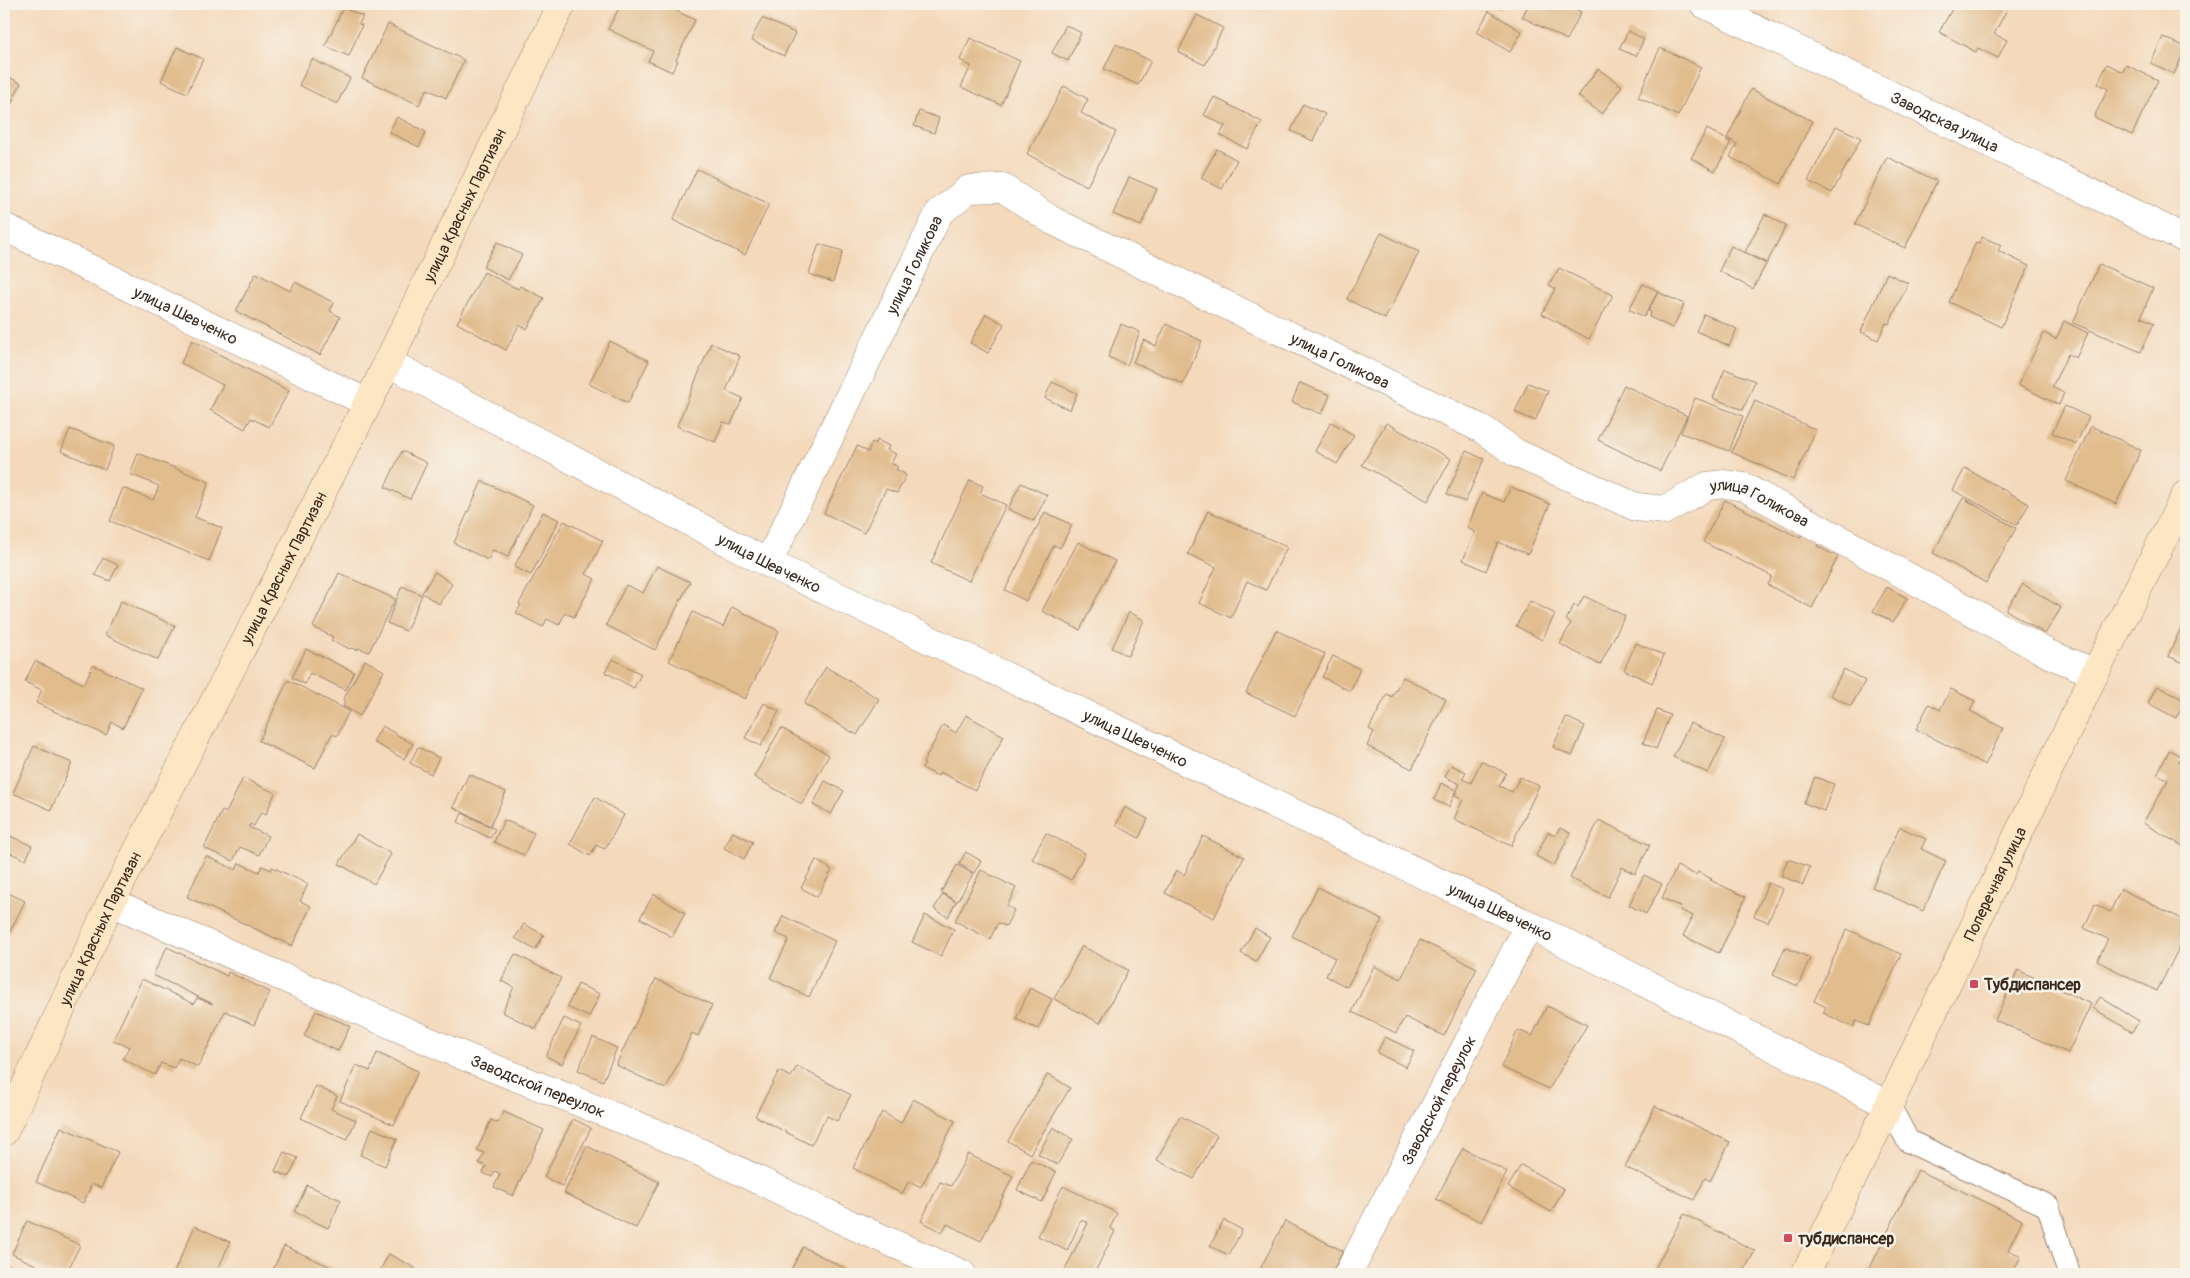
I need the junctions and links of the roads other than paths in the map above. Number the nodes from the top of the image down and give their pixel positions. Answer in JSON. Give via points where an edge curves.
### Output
{"nodes":[{"id":1,"x":562,"y":4,"type":"edge"},
{"id":2,"x":1704,"y":4,"type":"edge"},
{"id":3,"x":4,"y":227,"type":"edge"},
{"id":4,"x":2186,"y":239,"type":"edge"},
{"id":5,"x":387,"y":362,"type":"junction"},
{"id":6,"x":368,"y":403,"type":"junction"},
{"id":7,"x":2186,"y":494,"type":"edge"},
{"id":8,"x":768,"y":563,"type":"junction"},
{"id":9,"x":2095,"y":673,"type":"junction"},
{"id":10,"x":111,"y":902,"type":"junction"},
{"id":11,"x":1529,"y":925,"type":"junction"},
{"id":12,"x":1889,"y":1105,"type":"junction"},
{"id":13,"x":4,"y":1132,"type":"edge"},
{"id":14,"x":962,"y":1274,"type":"edge"},
{"id":15,"x":1348,"y":1274,"type":"edge"},
{"id":16,"x":1805,"y":1274,"type":"edge"},
{"id":17,"x":2069,"y":1274,"type":"edge"}],
"edges":[{"from":1,"to":5,"type":"street","name":"улица Красных Партизан"},
{"from":2,"to":4,"type":"street","name":"Заводская улица"},
{"from":3,"to":6,"type":"street","name":"улица Шевченко"},
{"from":5,"to":6,"type":"street","name":"улица Красных Партизан"},
{"from":5,"to":8,"type":"street","name":"улица Шевченко"},
{"from":6,"to":10,"type":"street","name":"улица Красных Партизан"},
{"from":7,"to":9,"type":"street","name":"Поперечная улица"},
{"from":8,"to":9,"type":"street","name":"улица Голикова","via":[[939,213],[969,188],[1003,188],[1053,221],[1482,429],[1516,453],[1618,500],[1636,507],[1665,510],[1707,486],[1744,487],[2049,654]]},
{"from":8,"to":11,"type":"street","name":"улица Шевченко"},
{"from":9,"to":12,"type":"street","name":"Поперечная улица"},
{"from":10,"to":13,"type":"street","name":"улица Красных Партизан"},
{"from":10,"to":14,"type":"street","name":"Заводской переулок","via":[[456,1053],[683,1144]]},
{"from":11,"to":12,"type":"street","name":"улица Шевченко"},
{"from":11,"to":15,"type":"street","name":"Заводской переулок"},
{"from":12,"to":16,"type":"street","name":"Поперечная улица"},
{"from":12,"to":17,"type":"lane","via":[[1908,1141],[2048,1206]]}]}
